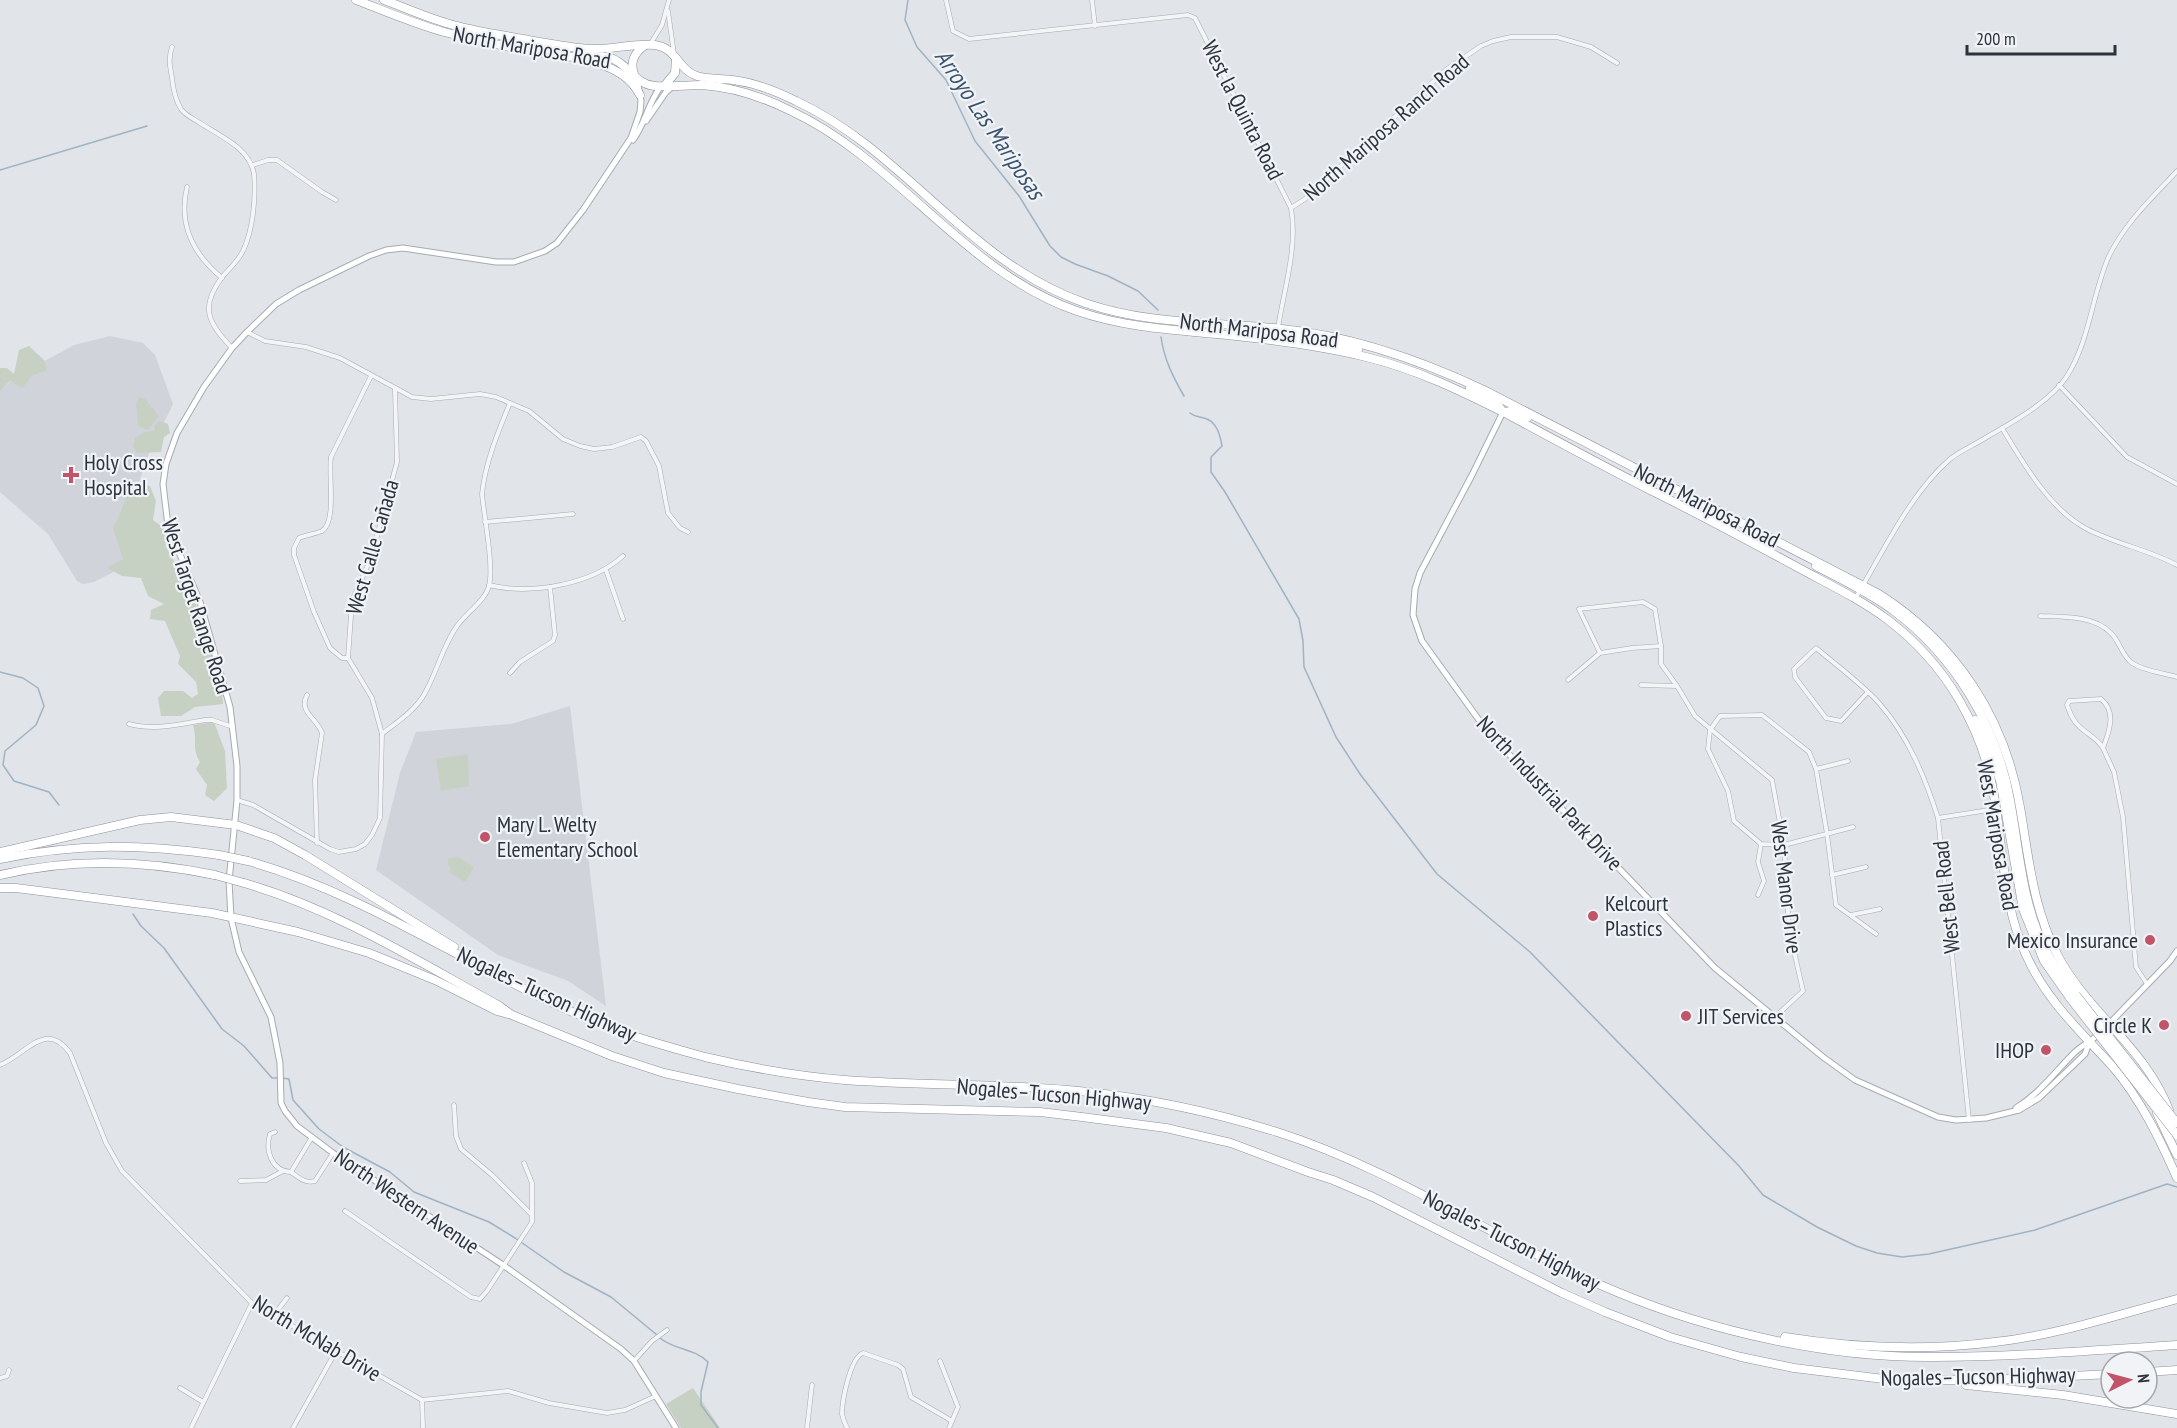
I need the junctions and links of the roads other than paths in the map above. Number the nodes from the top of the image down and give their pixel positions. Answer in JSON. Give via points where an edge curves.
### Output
{"nodes":[{"id":1,"x":356,"y":0,"type":"edge"},
{"id":2,"x":384,"y":0,"type":"edge"},
{"id":3,"x":669,"y":0,"type":"edge"},
{"id":4,"x":946,"y":0,"type":"edge"},
{"id":5,"x":1092,"y":0,"type":"edge"},
{"id":6,"x":668,"y":7,"type":"junction"},
{"id":7,"x":1095,"y":26,"type":"junction"},
{"id":8,"x":647,"y":45,"type":"junction"},
{"id":9,"x":172,"y":47,"type":"dead end"},
{"id":10,"x":559,"y":56,"type":"junction"},
{"id":11,"x":675,"y":57,"type":"junction"},
{"id":12,"x":1617,"y":63,"type":"dead end"},
{"id":13,"x":636,"y":77,"type":"junction"},
{"id":14,"x":667,"y":85,"type":"junction"},
{"id":15,"x":640,"y":95,"type":"junction"},
{"id":16,"x":802,"y":104,"type":"junction"},
{"id":17,"x":788,"y":109,"type":"junction"},
{"id":18,"x":638,"y":132,"type":"junction"},
{"id":19,"x":865,"y":143,"type":"junction"},
{"id":20,"x":850,"y":145,"type":"junction"},
{"id":21,"x":627,"y":146,"type":"junction"},
{"id":22,"x":252,"y":165,"type":"junction"},
{"id":23,"x":2177,"y":171,"type":"edge"},
{"id":24,"x":187,"y":187,"type":"dead end"},
{"id":25,"x":336,"y":200,"type":"dead end"},
{"id":26,"x":933,"y":202,"type":"junction"},
{"id":27,"x":918,"y":203,"type":"junction"},
{"id":28,"x":1292,"y":208,"type":"junction"},
{"id":29,"x":222,"y":278,"type":"junction"},
{"id":30,"x":1183,"y":327,"type":"junction"},
{"id":31,"x":1278,"y":328,"type":"junction"},
{"id":32,"x":247,"y":332,"type":"junction"},
{"id":33,"x":232,"y":348,"type":"junction"},
{"id":34,"x":1426,"y":365,"type":"junction"},
{"id":35,"x":1423,"y":375,"type":"junction"},
{"id":36,"x":371,"y":376,"type":"junction"},
{"id":37,"x":2059,"y":385,"type":"junction"},
{"id":38,"x":394,"y":389,"type":"junction"},
{"id":39,"x":510,"y":404,"type":"junction"},
{"id":40,"x":1503,"y":412,"type":"junction"},
{"id":41,"x":2002,"y":428,"type":"junction"},
{"id":42,"x":1588,"y":444,"type":"junction"},
{"id":43,"x":2177,"y":484,"type":"edge"},
{"id":44,"x":573,"y":514,"type":"dead end"},
{"id":45,"x":485,"y":522,"type":"junction"},
{"id":46,"x":688,"y":532,"type":"dead end"},
{"id":47,"x":623,"y":556,"type":"dead end"},
{"id":48,"x":2177,"y":565,"type":"edge"},
{"id":49,"x":606,"y":570,"type":"junction"},
{"id":50,"x":489,"y":585,"type":"junction"},
{"id":51,"x":550,"y":587,"type":"junction"},
{"id":52,"x":1862,"y":588,"type":"junction"},
{"id":53,"x":1856,"y":599,"type":"junction"},
{"id":54,"x":2040,"y":616,"type":"dead end"},
{"id":55,"x":623,"y":619,"type":"dead end"},
{"id":56,"x":1661,"y":646,"type":"junction"},
{"id":57,"x":1600,"y":654,"type":"junction"},
{"id":58,"x":348,"y":658,"type":"junction"},
{"id":59,"x":1937,"y":668,"type":"junction"},
{"id":60,"x":510,"y":673,"type":"dead end"},
{"id":61,"x":2177,"y":677,"type":"edge"},
{"id":62,"x":1568,"y":680,"type":"dead end"},
{"id":63,"x":1641,"y":685,"type":"dead end"},
{"id":64,"x":1677,"y":686,"type":"junction"},
{"id":65,"x":1867,"y":693,"type":"junction"},
{"id":66,"x":307,"y":695,"type":"dead end"},
{"id":67,"x":129,"y":724,"type":"dead end"},
{"id":68,"x":233,"y":728,"type":"junction"},
{"id":69,"x":1710,"y":729,"type":"junction"},
{"id":70,"x":382,"y":734,"type":"junction"},
{"id":71,"x":2103,"y":748,"type":"junction"},
{"id":72,"x":1848,"y":761,"type":"dead end"},
{"id":73,"x":1816,"y":769,"type":"junction"},
{"id":74,"x":237,"y":800,"type":"junction"},
{"id":75,"x":1996,"y":808,"type":"junction"},
{"id":76,"x":1938,"y":818,"type":"junction"},
{"id":77,"x":236,"y":825,"type":"junction"},
{"id":78,"x":1853,"y":827,"type":"dead end"},
{"id":79,"x":1827,"y":834,"type":"junction"},
{"id":80,"x":317,"y":843,"type":"junction"},
{"id":81,"x":1761,"y":844,"type":"junction"},
{"id":82,"x":1784,"y":845,"type":"junction"},
{"id":83,"x":0,"y":852,"type":"edge"},
{"id":84,"x":0,"y":859,"type":"edge"},
{"id":85,"x":1866,"y":867,"type":"dead end"},
{"id":86,"x":0,"y":875,"type":"edge"},
{"id":87,"x":1832,"y":875,"type":"junction"},
{"id":88,"x":0,"y":888,"type":"edge"},
{"id":89,"x":1758,"y":895,"type":"dead end"},
{"id":90,"x":1880,"y":909,"type":"dead end"},
{"id":91,"x":1850,"y":915,"type":"junction"},
{"id":92,"x":231,"y":918,"type":"junction"},
{"id":93,"x":1876,"y":934,"type":"dead end"},
{"id":94,"x":2177,"y":951,"type":"edge"},
{"id":95,"x":506,"y":979,"type":"junction"},
{"id":96,"x":2147,"y":985,"type":"junction"},
{"id":97,"x":2073,"y":997,"type":"junction"},
{"id":98,"x":512,"y":1015,"type":"junction"},
{"id":99,"x":1775,"y":1017,"type":"junction"},
{"id":100,"x":2109,"y":1023,"type":"junction"},
{"id":101,"x":2092,"y":1041,"type":"junction"},
{"id":102,"x":0,"y":1065,"type":"edge"},
{"id":103,"x":454,"y":1105,"type":"dead end"},
{"id":104,"x":1969,"y":1120,"type":"junction"},
{"id":105,"x":2177,"y":1123,"type":"edge"},
{"id":106,"x":275,"y":1132,"type":"dead end"},
{"id":107,"x":2177,"y":1135,"type":"edge"},
{"id":108,"x":312,"y":1137,"type":"junction"},
{"id":109,"x":333,"y":1153,"type":"junction"},
{"id":110,"x":2177,"y":1155,"type":"edge"},
{"id":111,"x":524,"y":1163,"type":"dead end"},
{"id":112,"x":283,"y":1171,"type":"junction"},
{"id":113,"x":291,"y":1172,"type":"junction"},
{"id":114,"x":2177,"y":1179,"type":"edge"},
{"id":115,"x":240,"y":1181,"type":"dead end"},
{"id":116,"x":345,"y":1211,"type":"dead end"},
{"id":117,"x":531,"y":1215,"type":"junction"},
{"id":118,"x":503,"y":1265,"type":"junction"},
{"id":119,"x":287,"y":1298,"type":"dead end"},
{"id":120,"x":2177,"y":1299,"type":"edge"},
{"id":121,"x":252,"y":1303,"type":"junction"},
{"id":122,"x":1674,"y":1312,"type":"junction"},
{"id":123,"x":274,"y":1315,"type":"junction"},
{"id":124,"x":667,"y":1330,"type":"dead end"},
{"id":125,"x":2177,"y":1346,"type":"edge"},
{"id":126,"x":336,"y":1351,"type":"junction"},
{"id":127,"x":634,"y":1361,"type":"junction"},
{"id":128,"x":940,"y":1361,"type":"dead end"},
{"id":129,"x":9,"y":1370,"type":"dead end"},
{"id":130,"x":2177,"y":1370,"type":"edge"},
{"id":131,"x":2159,"y":1371,"type":"edge"},
{"id":132,"x":2099,"y":1374,"type":"edge"},
{"id":133,"x":0,"y":1378,"type":"edge"},
{"id":134,"x":1935,"y":1381,"type":"junction"},
{"id":135,"x":812,"y":1385,"type":"dead end"},
{"id":136,"x":180,"y":1388,"type":"dead end"},
{"id":137,"x":656,"y":1396,"type":"junction"},
{"id":138,"x":422,"y":1400,"type":"junction"},
{"id":139,"x":203,"y":1402,"type":"junction"},
{"id":140,"x":2177,"y":1414,"type":"edge"},
{"id":141,"x":952,"y":1420,"type":"junction"},
{"id":142,"x":191,"y":1428,"type":"edge"},
{"id":143,"x":293,"y":1428,"type":"edge"},
{"id":144,"x":423,"y":1428,"type":"edge"},
{"id":145,"x":676,"y":1428,"type":"edge"},
{"id":146,"x":807,"y":1428,"type":"edge"},
{"id":147,"x":847,"y":1428,"type":"edge"},
{"id":148,"x":949,"y":1428,"type":"edge"}],
"edges":[{"from":1,"to":10,"type":"highway","name":"North Mariposa Road","via":[[440,31]]},
{"from":2,"to":8,"type":"highway","name":"North Mariposa Road","via":[[443,22],[560,45],[599,49]]},
{"from":3,"to":6,"type":"street"},
{"from":4,"to":7,"type":"street","via":[[953,31],[969,39]]},
{"from":5,"to":7,"type":"street"},
{"from":6,"to":8,"type":"street","via":[[660,29]]},
{"from":6,"to":11,"type":"street"},
{"from":7,"to":28,"type":"street","name":"West la Quinta Road","via":[[1188,15],[1195,18]]},
{"from":8,"to":11,"type":"highway","name":"North Mariposa Road","via":[[666,48]]},
{"from":8,"to":13,"type":"highway","name":"North Mariposa Road","via":[[634,59]]},
{"from":9,"to":22,"type":"street","via":[[172,81],[182,110],[241,149]]},
{"from":10,"to":13,"type":"highway","name":"North Mariposa Road","via":[[611,58]]},
{"from":10,"to":15,"type":"highway","via":[[610,68],[629,81]]},
{"from":11,"to":14,"type":"highway","via":[[675,73]]},
{"from":11,"to":16,"type":"highway","name":"North Mariposa Road","via":[[694,75],[747,83]]},
{"from":12,"to":28,"type":"street","name":"North Mariposa Ranch Road","via":[[1591,47],[1557,37],[1511,38],[1481,46],[1447,69]]},
{"from":13,"to":14,"type":"highway","name":"North Mariposa Road","via":[[645,84]]},
{"from":13,"to":15,"type":"street"},
{"from":14,"to":17,"type":"highway","name":"North Mariposa Road","via":[[735,90]]},
{"from":14,"to":18,"type":"street"},
{"from":14,"to":18,"type":"street","via":[[651,102]]},
{"from":15,"to":21,"type":"street","via":[[638,122]]},
{"from":16,"to":17,"type":"highway","via":[[797,109]]},
{"from":16,"to":19,"type":"highway","name":"North Mariposa Road"},
{"from":17,"to":20,"type":"highway","name":"North Mariposa Road"},
{"from":18,"to":21,"type":"street"},
{"from":19,"to":20,"type":"highway","via":[[860,147]]},
{"from":19,"to":26,"type":"highway","name":"North Mariposa Road"},
{"from":20,"to":27,"type":"highway","name":"North Mariposa Road"},
{"from":21,"to":32,"type":"street","name":"West Target Range Road","via":[[584,210],[546,251],[514,262],[496,262],[427,250],[386,250],[299,290],[265,313]]},
{"from":22,"to":25,"type":"street","via":[[277,160]]},
{"from":22,"to":29,"type":"street","via":[[255,183],[248,240]]},
{"from":23,"to":37,"type":"street","via":[[2122,231],[2109,257],[2083,342]]},
{"from":24,"to":29,"type":"street","via":[[186,226],[192,244]]},
{"from":26,"to":27,"type":"highway","via":[[925,206]]},
{"from":26,"to":30,"type":"highway","name":"North Mariposa Road","via":[[992,253],[1031,279],[1083,303]]},
{"from":27,"to":30,"type":"highway","name":"North Mariposa Road","via":[[987,262],[1028,289],[1106,320],[1157,328]]},
{"from":28,"to":31,"type":"street","name":"West la Quinta Road","via":[[1292,248]]},
{"from":29,"to":33,"type":"street","via":[[210,300],[209,314],[215,329]]},
{"from":30,"to":31,"type":"highway","name":"North Mariposa Road"},
{"from":30,"to":35,"type":"highway","name":"North Mariposa Road","via":[[1327,348]]},
{"from":31,"to":34,"type":"highway","name":"North Mariposa Road","via":[[1367,345]]},
{"from":31,"to":35,"type":"highway","via":[[1285,334],[1360,351]]},
{"from":32,"to":33,"type":"street","name":"West Target Range Road"},
{"from":32,"to":36,"type":"street","via":[[265,341],[322,351]]},
{"from":33,"to":68,"type":"street","name":"West Target Range Road","via":[[177,433],[166,464],[164,504],[168,526],[200,602]]},
{"from":34,"to":40,"type":"highway","via":[[1494,402]]},
{"from":34,"to":42,"type":"highway","name":"North Mariposa Road"},
{"from":35,"to":40,"type":"highway","name":"North Mariposa Road"},
{"from":36,"to":38,"type":"street"},
{"from":36,"to":58,"type":"street","via":[[331,457],[327,525],[299,538],[294,548],[330,648]]},
{"from":37,"to":41,"type":"street"},
{"from":37,"to":43,"type":"street","via":[[2127,457]]},
{"from":38,"to":39,"type":"street","via":[[421,398],[483,394]]},
{"from":38,"to":58,"type":"street","name":"West Calle Cañada","via":[[397,462],[371,558],[352,601]]},
{"from":39,"to":45,"type":"street","via":[[483,483]]},
{"from":39,"to":46,"type":"street","via":[[530,411],[563,439],[580,446],[612,447],[644,438],[659,466],[668,513]]},
{"from":40,"to":42,"type":"highway","via":[[1516,412]]},
{"from":40,"to":53,"type":"highway","name":"North Mariposa Road"},
{"from":40,"to":99,"type":"street","name":"North Industrial Park Drive","via":[[1420,573],[1413,602],[1416,627],[1491,734],[1715,968]]},
{"from":41,"to":48,"type":"street","via":[[2041,487],[2064,512],[2086,529]]},
{"from":41,"to":52,"type":"street","via":[[1951,458],[1925,484]]},
{"from":42,"to":52,"type":"highway","name":"North Mariposa Road"},
{"from":44,"to":45,"type":"street"},
{"from":45,"to":50,"type":"street"},
{"from":47,"to":49,"type":"street"},
{"from":49,"to":51,"type":"street"},
{"from":49,"to":55,"type":"street"},
{"from":50,"to":51,"type":"street"},
{"from":50,"to":70,"type":"street","via":[[450,637],[417,705]]},
{"from":51,"to":60,"type":"street","via":[[553,642],[520,662]]},
{"from":52,"to":53,"type":"street"},
{"from":52,"to":97,"type":"highway","via":[[1937,650],[1985,722],[2006,781],[2028,906],[2049,957]]},
{"from":52,"to":100,"type":"highway","name":"West Mariposa Road","via":[[1896,604],[1943,645],[1993,718],[2018,794],[2040,916],[2066,970]]},
{"from":53,"to":59,"type":"highway","name":"West Mariposa Road","via":[[1910,638]]},
{"from":54,"to":61,"type":"street","via":[[2081,618],[2102,627],[2111,633],[2130,662]]},
{"from":56,"to":57,"type":"street"},
{"from":56,"to":57,"type":"street","via":[[1655,609],[1643,602],[1579,609]]},
{"from":56,"to":64,"type":"street","via":[[1661,664]]},
{"from":57,"to":62,"type":"street"},
{"from":58,"to":70,"type":"street","via":[[372,698]]},
{"from":59,"to":75,"type":"highway","name":"West Mariposa Road","via":[[1977,735]]},
{"from":59,"to":97,"type":"highway","via":[[1973,716],[1990,751],[2004,799],[2023,909],[2044,961]]},
{"from":63,"to":64,"type":"street"},
{"from":64,"to":69,"type":"street","via":[[1695,716]]},
{"from":65,"to":65,"type":"street","name":"West Bell Road","via":[[1841,721],[1826,717],[1795,677],[1794,669],[1816,648]]},
{"from":65,"to":76,"type":"street","name":"West Bell Road","via":[[1904,738],[1925,779]]},
{"from":66,"to":80,"type":"street","via":[[305,710],[322,733],[315,780]]},
{"from":67,"to":68,"type":"street","via":[[157,728],[212,720]]},
{"from":68,"to":74,"type":"street","name":"West Target Range Road"},
{"from":69,"to":73,"type":"street","via":[[1720,716],[1762,715],[1809,752]]},
{"from":69,"to":81,"type":"street","via":[[1708,749],[1728,791],[1734,821]]},
{"from":69,"to":82,"type":"street","name":"West Manor Drive","via":[[1772,780]]},
{"from":70,"to":80,"type":"street","via":[[380,818],[372,836],[347,852]]},
{"from":71,"to":71,"type":"street","via":[[2110,725],[2107,703],[2102,699],[2069,700],[2067,705],[2079,727]]},
{"from":71,"to":96,"type":"street","via":[[2114,772],[2123,817],[2136,967]]},
{"from":72,"to":73,"type":"street"},
{"from":73,"to":79,"type":"street"},
{"from":74,"to":77,"type":"street","name":"West Target Range Road"},
{"from":74,"to":80,"type":"street","via":[[253,805]]},
{"from":75,"to":76,"type":"street"},
{"from":75,"to":101,"type":"highway","name":"West Mariposa Road","via":[[2006,888],[2020,942],[2046,990],[2066,1017]]},
{"from":76,"to":104,"type":"street","name":"West Bell Road"},
{"from":77,"to":83,"type":"highway","via":[[171,817],[140,820]]},
{"from":77,"to":92,"type":"street","name":"West Target Range Road","via":[[229,881]]},
{"from":77,"to":95,"type":"highway","via":[[274,838],[305,855]]},
{"from":78,"to":79,"type":"street"},
{"from":79,"to":82,"type":"street"},
{"from":79,"to":87,"type":"street"},
{"from":81,"to":82,"type":"street"},
{"from":81,"to":89,"type":"street","name":"West Manor Drive","via":[[1758,862],[1764,880]]},
{"from":82,"to":99,"type":"street","name":"West Manor Drive","via":[[1789,929],[1803,991]]},
{"from":84,"to":95,"type":"highway","name":"Nogales–Tucson Highway","bridge":true,"via":[[117,845],[248,861],[284,871],[354,901]]},
{"from":85,"to":87,"type":"street"},
{"from":86,"to":98,"type":"highway","name":"Nogales–Tucson Highway","bridge":true,"via":[[92,862],[178,868],[215,875],[276,893],[337,919]]},
{"from":87,"to":91,"type":"street","via":[[1836,905]]},
{"from":88,"to":92,"type":"highway"},
{"from":90,"to":91,"type":"street"},
{"from":91,"to":93,"type":"street"},
{"from":92,"to":98,"type":"highway","via":[[369,953]]},
{"from":92,"to":108,"type":"street","name":"North Western Avenue","via":[[239,952],[271,1017],[280,1063],[281,1103],[289,1118]]},
{"from":94,"to":96,"type":"street","name":"North Industrial Park Drive"},
{"from":95,"to":122,"type":"highway","name":"Nogales–Tucson Highway","via":[[606,1026],[741,1066],[845,1080],[1086,1092],[1185,1108],[1281,1133],[1362,1166],[1616,1292]]},
{"from":96,"to":100,"type":"street","name":"North Industrial Park Drive"},
{"from":97,"to":105,"type":"highway","bridge":true},
{"from":97,"to":107,"type":"highway","bridge":true},
{"from":98,"to":134,"type":"highway","name":"Nogales–Tucson Highway","via":[[638,1066],[801,1101],[845,1107],[1040,1112],[1166,1128],[1231,1143],[1373,1197],[1562,1293],[1670,1337],[1794,1368]]},
{"from":99,"to":104,"type":"street","name":"North Industrial Park Drive","via":[[1855,1080],[1930,1114]]},
{"from":100,"to":101,"type":"street","name":"North Industrial Park Drive"},
{"from":100,"to":107,"type":"highway","name":"West Mariposa Road","via":[[2157,1084]]},
{"from":101,"to":104,"type":"street","name":"North Industrial Park Drive","via":[[2078,1049],[2027,1106]]},
{"from":101,"to":110,"type":"highway","via":[[2102,1038],[2108,1042],[2139,1082]]},
{"from":101,"to":114,"type":"highway","name":"West Mariposa Road","via":[[2143,1110]]},
{"from":102,"to":121,"type":"street","name":"North McNab Drive","via":[[38,1040],[46,1038],[65,1047],[122,1171]]},
{"from":103,"to":117,"type":"street","via":[[461,1149]]},
{"from":106,"to":112,"type":"street","via":[[267,1142],[274,1165]]},
{"from":108,"to":109,"type":"street","name":"North Western Avenue"},
{"from":108,"to":113,"type":"street"},
{"from":109,"to":113,"type":"street","via":[[315,1181],[307,1182]]},
{"from":109,"to":118,"type":"street","name":"North Western Avenue"},
{"from":111,"to":117,"type":"street","via":[[532,1183]]},
{"from":112,"to":113,"type":"street"},
{"from":112,"to":115,"type":"street","via":[[266,1180]]},
{"from":116,"to":118,"type":"street","via":[[471,1297],[480,1299]]},
{"from":117,"to":118,"type":"street","via":[[530,1227]]},
{"from":118,"to":127,"type":"street","name":"North Western Avenue"},
{"from":119,"to":123,"type":"street"},
{"from":120,"to":122,"type":"highway","via":[[2023,1338],[1908,1348],[1792,1338]]},
{"from":121,"to":123,"type":"street","name":"North McNab Drive"},
{"from":121,"to":139,"type":"street"},
{"from":122,"to":125,"type":"highway","name":"Nogales–Tucson Highway","via":[[1782,1341],[1930,1358]]},
{"from":123,"to":126,"type":"street","name":"North McNab Drive"},
{"from":124,"to":127,"type":"street"},
{"from":126,"to":138,"type":"street","name":"North McNab Drive"},
{"from":126,"to":143,"type":"street"},
{"from":127,"to":137,"type":"street","name":"North Western Avenue"},
{"from":128,"to":141,"type":"street","via":[[958,1407]]},
{"from":129,"to":133,"type":"street","via":[[7,1376]]},
{"from":130,"to":131,"type":"highway"},
{"from":132,"to":134,"type":"highway","name":"Nogales–Tucson Highway"},
{"from":134,"to":140,"type":"highway","via":[[2063,1395]]},
{"from":135,"to":146,"type":"street"},
{"from":136,"to":139,"type":"street"},
{"from":137,"to":138,"type":"street","via":[[625,1410],[607,1413],[508,1392]]},
{"from":137,"to":145,"type":"street","name":"North Western Avenue"},
{"from":138,"to":144,"type":"street"},
{"from":139,"to":142,"type":"street"},
{"from":141,"to":147,"type":"street","via":[[911,1397],[903,1368],[867,1353],[855,1360],[844,1394],[842,1414]]},
{"from":141,"to":148,"type":"street"}]}
